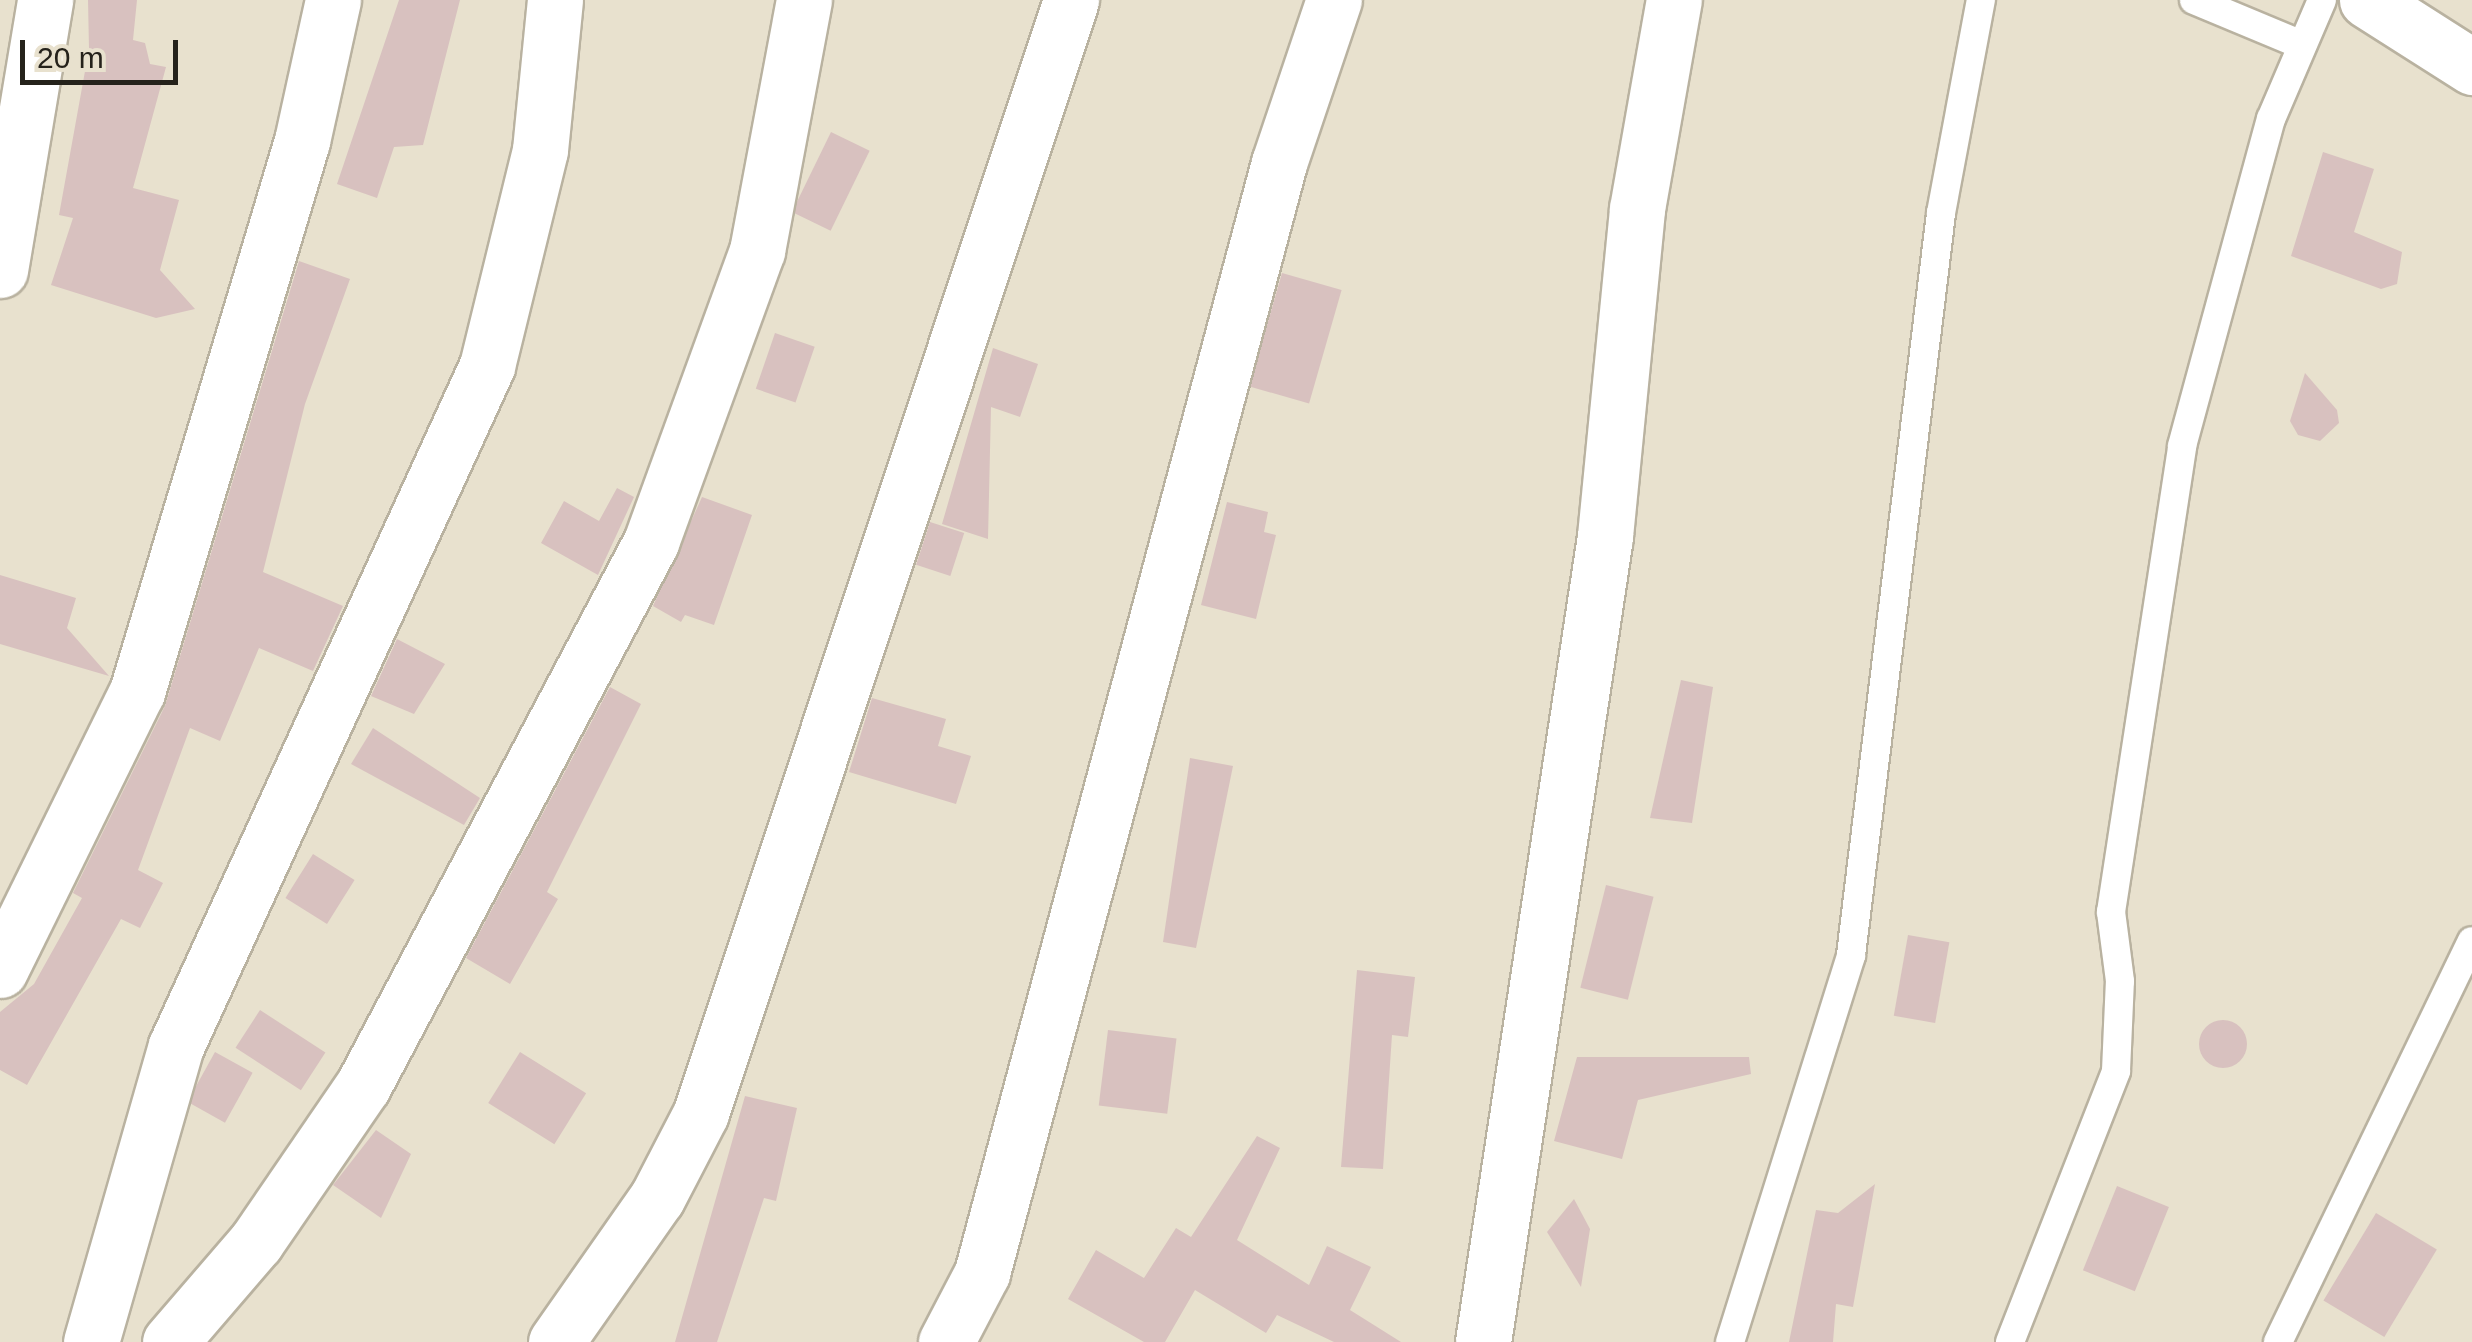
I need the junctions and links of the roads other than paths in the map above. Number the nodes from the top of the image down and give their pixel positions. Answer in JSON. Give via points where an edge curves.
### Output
{"nodes":[{"id":1,"x":45,"y":0,"type":"edge"},
{"id":2,"x":333,"y":0,"type":"edge"},
{"id":3,"x":554,"y":0,"type":"edge"},
{"id":4,"x":804,"y":0,"type":"edge"},
{"id":5,"x":1071,"y":0,"type":"edge"},
{"id":6,"x":1334,"y":0,"type":"edge"},
{"id":7,"x":1674,"y":0,"type":"edge"},
{"id":8,"x":1981,"y":0,"type":"edge"},
{"id":9,"x":2194,"y":0,"type":"edge"},
{"id":10,"x":2322,"y":0,"type":"edge"},
{"id":11,"x":2367,"y":0,"type":"edge"},
{"id":12,"x":2302,"y":45,"type":"junction"},
{"id":13,"x":2472,"y":67,"type":"edge"},
{"id":14,"x":0,"y":270,"type":"edge"},
{"id":15,"x":2472,"y":941,"type":"edge"},
{"id":16,"x":0,"y":970,"type":"edge"},
{"id":17,"x":91,"y":1342,"type":"edge"},
{"id":18,"x":170,"y":1342,"type":"edge"},
{"id":19,"x":556,"y":1342,"type":"edge"},
{"id":20,"x":946,"y":1342,"type":"edge"},
{"id":21,"x":1483,"y":1342,"type":"edge"},
{"id":22,"x":1730,"y":1342,"type":"edge"},
{"id":23,"x":2010,"y":1342,"type":"edge"},
{"id":24,"x":2278,"y":1342,"type":"edge"}],
"edges":[{"from":1,"to":14,"type":"street"},
{"from":2,"to":16,"type":"street","via":[[302,141],[137,692]]},
{"from":3,"to":17,"type":"street","via":[[540,150],[486,366],[176,1046]]},
{"from":4,"to":18,"type":"street","via":[[757,251],[651,542],[363,1086],[256,1242]]},
{"from":5,"to":19,"type":"street","via":[[701,1113],[657,1198]]},
{"from":6,"to":20,"type":"street","via":[[1279,164],[982,1274]]},
{"from":7,"to":21,"type":"street","via":[[1637,208],[1605,536]]},
{"from":8,"to":22,"type":"lane","via":[[1942,214],[1851,954]]},
{"from":9,"to":12,"type":"lane"},
{"from":10,"to":12,"type":"lane"},
{"from":11,"to":13,"type":"street"},
{"from":12,"to":23,"type":"lane","via":[[2272,119],[2178,465],[2111,912],[2120,981],[2116,1071]]},
{"from":15,"to":24,"type":"lane"}]}
